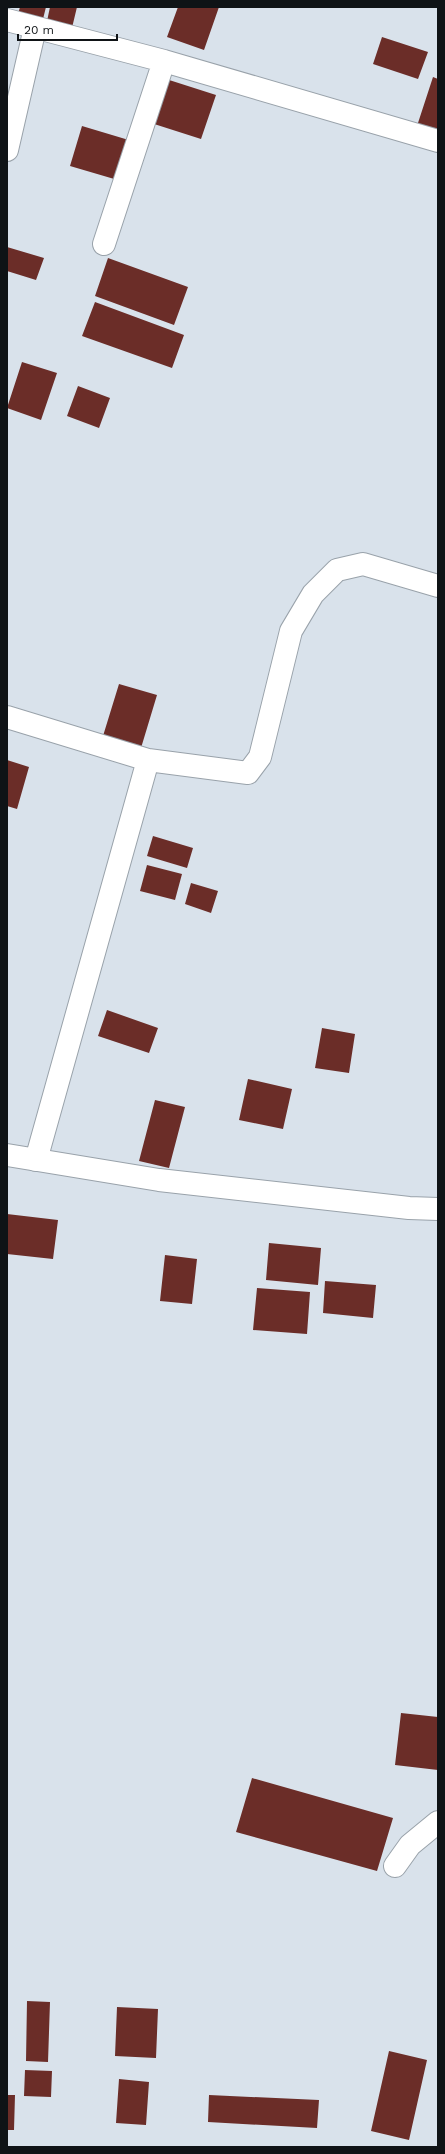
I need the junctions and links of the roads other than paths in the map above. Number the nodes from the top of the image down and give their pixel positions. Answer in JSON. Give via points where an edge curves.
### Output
{"nodes":[{"id":1,"x":7,"y":20,"type":"edge"},
{"id":2,"x":35,"y":28,"type":"junction"},
{"id":3,"x":164,"y":61,"type":"junction"},
{"id":4,"x":438,"y":141,"type":"edge"},
{"id":5,"x":7,"y":150,"type":"edge"},
{"id":6,"x":104,"y":244,"type":"dead end"},
{"id":7,"x":438,"y":586,"type":"edge"},
{"id":8,"x":7,"y":717,"type":"edge"},
{"id":9,"x":148,"y":760,"type":"junction"},
{"id":10,"x":7,"y":1155,"type":"edge"},
{"id":11,"x":36,"y":1160,"type":"junction"},
{"id":12,"x":438,"y":1209,"type":"edge"},
{"id":13,"x":438,"y":1822,"type":"edge"},
{"id":14,"x":395,"y":1866,"type":"dead end"}],
"edges":[{"from":1,"to":2,"type":"street"},
{"from":2,"to":3,"type":"street"},
{"from":2,"to":5,"type":"street"},
{"from":3,"to":4,"type":"street"},
{"from":3,"to":6,"type":"street"},
{"from":7,"to":9,"type":"street","via":[[363,564],[337,570],[313,594],[291,631],[260,757],[248,773]]},
{"from":8,"to":9,"type":"street"},
{"from":9,"to":11,"type":"street"},
{"from":10,"to":11,"type":"street"},
{"from":11,"to":12,"type":"street","via":[[159,1180],[409,1208]]},
{"from":13,"to":14,"type":"street","via":[[410,1845]]}]}
